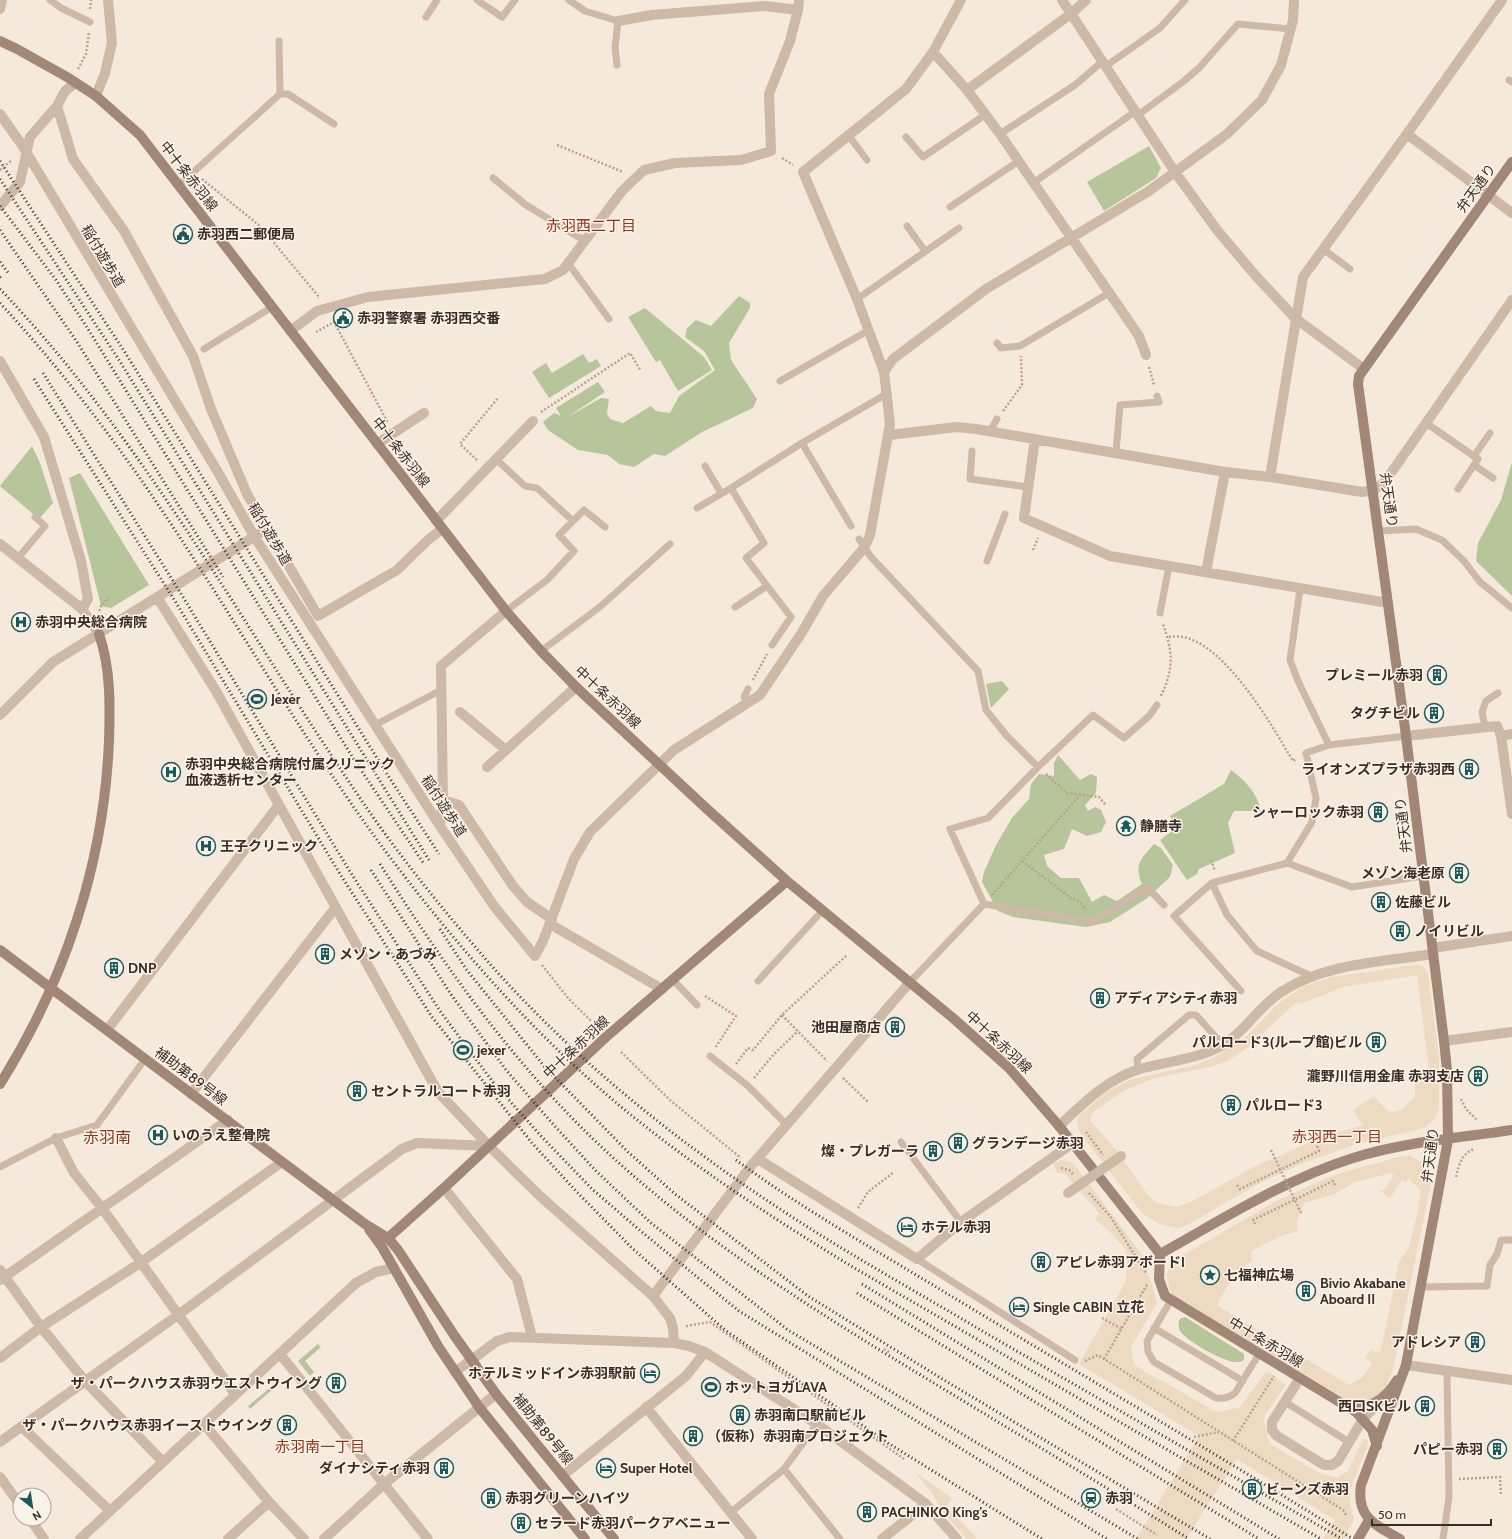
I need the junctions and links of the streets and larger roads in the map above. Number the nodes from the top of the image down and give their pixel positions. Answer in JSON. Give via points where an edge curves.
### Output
{"nodes":[{"id":1,"x":2,"y":0,"type":"edge"},
{"id":2,"x":108,"y":0,"type":"edge"},
{"id":3,"x":961,"y":0,"type":"edge"},
{"id":4,"x":1062,"y":0,"type":"edge"},
{"id":5,"x":1086,"y":0,"type":"edge"},
{"id":6,"x":1294,"y":0,"type":"edge"},
{"id":7,"x":1502,"y":0,"type":"edge"},
{"id":8,"x":799,"y":5,"type":"edge"},
{"id":9,"x":0,"y":9,"type":"edge"},
{"id":10,"x":1072,"y":14,"type":"junction"},
{"id":11,"x":618,"y":21,"type":"road end"},
{"id":12,"x":0,"y":41,"type":"edge"},
{"id":13,"x":933,"y":52,"type":"junction"},
{"id":14,"x":74,"y":82,"type":"junction"},
{"id":15,"x":967,"y":90,"type":"junction"},
{"id":16,"x":96,"y":96,"type":"junction"},
{"id":17,"x":57,"y":106,"type":"junction"},
{"id":18,"x":0,"y":114,"type":"edge"},
{"id":19,"x":1407,"y":134,"type":"junction"},
{"id":20,"x":27,"y":156,"type":"junction"},
{"id":21,"x":1512,"y":162,"type":"edge"},
{"id":22,"x":1175,"y":172,"type":"junction"},
{"id":23,"x":1488,"y":195,"type":"junction"},
{"id":24,"x":0,"y":206,"type":"edge"},
{"id":25,"x":1512,"y":213,"type":"edge"},
{"id":26,"x":1070,"y":238,"type":"junction"},
{"id":27,"x":1512,"y":300,"type":"edge"},
{"id":28,"x":1295,"y":318,"type":"junction"},
{"id":29,"x":290,"y":331,"type":"junction"},
{"id":30,"x":1146,"y":355,"type":"road end"},
{"id":31,"x":0,"y":361,"type":"edge"},
{"id":32,"x":1364,"y":369,"type":"junction"},
{"id":33,"x":884,"y":372,"type":"junction"},
{"id":34,"x":424,"y":413,"type":"dead end"},
{"id":35,"x":536,"y":417,"type":"road end"},
{"id":36,"x":889,"y":434,"type":"junction"},
{"id":37,"x":1035,"y":439,"type":"junction"},
{"id":38,"x":377,"y":444,"type":"junction"},
{"id":39,"x":1225,"y":472,"type":"junction"},
{"id":40,"x":1270,"y":477,"type":"junction"},
{"id":41,"x":1373,"y":490,"type":"junction"},
{"id":42,"x":436,"y":521,"type":"junction"},
{"id":43,"x":266,"y":529,"type":"junction"},
{"id":44,"x":442,"y":529,"type":"junction"},
{"id":45,"x":254,"y":536,"type":"junction"},
{"id":46,"x":0,"y":544,"type":"edge"},
{"id":47,"x":1206,"y":572,"type":"junction"},
{"id":48,"x":157,"y":597,"type":"junction"},
{"id":49,"x":1388,"y":603,"type":"junction"},
{"id":50,"x":82,"y":608,"type":"junction"},
{"id":51,"x":506,"y":611,"type":"junction"},
{"id":52,"x":99,"y":634,"type":"junction"},
{"id":53,"x":576,"y":686,"type":"junction"},
{"id":54,"x":460,"y":712,"type":"dead end"},
{"id":55,"x":0,"y":715,"type":"edge"},
{"id":56,"x":1512,"y":734,"type":"edge"},
{"id":57,"x":1406,"y":736,"type":"junction"},
{"id":58,"x":1501,"y":736,"type":"junction"},
{"id":59,"x":506,"y":750,"type":"junction"},
{"id":60,"x":659,"y":764,"type":"junction"},
{"id":61,"x":487,"y":767,"type":"dead end"},
{"id":62,"x":443,"y":800,"type":"junction"},
{"id":63,"x":278,"y":806,"type":"junction"},
{"id":64,"x":1512,"y":814,"type":"edge"},
{"id":65,"x":440,"y":826,"type":"junction"},
{"id":66,"x":787,"y":881,"type":"junction"},
{"id":67,"x":335,"y":908,"type":"junction"},
{"id":68,"x":551,"y":921,"type":"junction"},
{"id":69,"x":1512,"y":936,"type":"edge"},
{"id":70,"x":0,"y":950,"type":"edge"},
{"id":71,"x":1433,"y":951,"type":"junction"},
{"id":72,"x":910,"y":982,"type":"junction"},
{"id":73,"x":50,"y":988,"type":"junction"},
{"id":74,"x":662,"y":989,"type":"junction"},
{"id":75,"x":107,"y":1030,"type":"junction"},
{"id":76,"x":1512,"y":1032,"type":"edge"},
{"id":77,"x":1444,"y":1040,"type":"junction"},
{"id":78,"x":0,"y":1084,"type":"edge"},
{"id":79,"x":191,"y":1094,"type":"junction"},
{"id":80,"x":228,"y":1120,"type":"junction"},
{"id":81,"x":1059,"y":1126,"type":"junction"},
{"id":82,"x":1512,"y":1130,"type":"edge"},
{"id":83,"x":56,"y":1138,"type":"road end"},
{"id":84,"x":1448,"y":1140,"type":"junction"},
{"id":85,"x":1073,"y":1143,"type":"junction"},
{"id":86,"x":489,"y":1146,"type":"junction"},
{"id":87,"x":1121,"y":1156,"type":"dead end"},
{"id":88,"x":282,"y":1162,"type":"junction"},
{"id":89,"x":754,"y":1162,"type":"junction"},
{"id":90,"x":444,"y":1188,"type":"junction"},
{"id":91,"x":1068,"y":1193,"type":"dead end"},
{"id":92,"x":334,"y":1201,"type":"junction"},
{"id":93,"x":102,"y":1208,"type":"junction"},
{"id":94,"x":365,"y":1224,"type":"junction"},
{"id":95,"x":388,"y":1238,"type":"junction"},
{"id":96,"x":1160,"y":1254,"type":"junction"},
{"id":97,"x":140,"y":1262,"type":"junction"},
{"id":98,"x":394,"y":1268,"type":"junction"},
{"id":99,"x":2,"y":1276,"type":"edge"},
{"id":100,"x":653,"y":1296,"type":"junction"},
{"id":101,"x":178,"y":1315,"type":"junction"},
{"id":102,"x":41,"y":1327,"type":"junction"},
{"id":103,"x":532,"y":1337,"type":"junction"},
{"id":104,"x":674,"y":1343,"type":"junction"},
{"id":105,"x":705,"y":1352,"type":"junction"},
{"id":106,"x":280,"y":1354,"type":"junction"},
{"id":107,"x":0,"y":1358,"type":"edge"},
{"id":108,"x":472,"y":1360,"type":"junction"},
{"id":109,"x":1406,"y":1365,"type":"junction"},
{"id":110,"x":454,"y":1372,"type":"junction"},
{"id":111,"x":1300,"y":1378,"type":"junction"},
{"id":112,"x":1512,"y":1380,"type":"edge"},
{"id":113,"x":85,"y":1381,"type":"junction"},
{"id":114,"x":1389,"y":1392,"type":"junction"},
{"id":115,"x":235,"y":1394,"type":"junction"},
{"id":116,"x":496,"y":1394,"type":"junction"},
{"id":117,"x":1344,"y":1405,"type":"junction"},
{"id":118,"x":479,"y":1408,"type":"junction"},
{"id":119,"x":646,"y":1408,"type":"junction"},
{"id":120,"x":1363,"y":1419,"type":"junction"},
{"id":121,"x":204,"y":1424,"type":"junction"},
{"id":122,"x":22,"y":1427,"type":"junction"},
{"id":123,"x":0,"y":1442,"type":"edge"},
{"id":124,"x":1377,"y":1446,"type":"junction"},
{"id":125,"x":163,"y":1462,"type":"junction"},
{"id":126,"x":562,"y":1476,"type":"junction"},
{"id":127,"x":0,"y":1477,"type":"edge"},
{"id":128,"x":384,"y":1484,"type":"junction"},
{"id":129,"x":12,"y":1494,"type":"edge"},
{"id":130,"x":269,"y":1502,"type":"junction"},
{"id":131,"x":926,"y":1504,"type":"junction"},
{"id":132,"x":110,"y":1511,"type":"junction"},
{"id":133,"x":1369,"y":1520,"type":"junction"},
{"id":134,"x":36,"y":1527,"type":"edge"},
{"id":135,"x":44,"y":1539,"type":"edge"},
{"id":136,"x":80,"y":1539,"type":"edge"},
{"id":137,"x":228,"y":1539,"type":"edge"},
{"id":138,"x":304,"y":1539,"type":"edge"},
{"id":139,"x":324,"y":1539,"type":"edge"},
{"id":140,"x":428,"y":1539,"type":"edge"},
{"id":141,"x":584,"y":1539,"type":"edge"},
{"id":142,"x":614,"y":1539,"type":"edge"},
{"id":143,"x":752,"y":1539,"type":"edge"},
{"id":144,"x":882,"y":1539,"type":"edge"},
{"id":145,"x":957,"y":1539,"type":"edge"},
{"id":146,"x":1358,"y":1539,"type":"edge"},
{"id":147,"x":1400,"y":1539,"type":"edge"}],
"edges":[{"from":1,"to":9,"type":"street"},
{"from":2,"to":16,"type":"street","via":[[112,43]]},
{"from":3,"to":13,"type":"street"},
{"from":4,"to":10,"type":"street"},
{"from":5,"to":10,"type":"street"},
{"from":6,"to":22,"type":"street","via":[[1281,65],[1262,100],[1227,134]]},
{"from":7,"to":19,"type":"street"},
{"from":8,"to":11,"type":"street","via":[[652,15]]},
{"from":8,"to":29,"type":"street","via":[[790,41],[769,94],[771,151],[742,160],[675,163],[644,170],[622,192],[563,270],[545,279],[368,297],[317,311]]},
{"from":10,"to":15,"type":"street"},
{"from":10,"to":22,"type":"street"},
{"from":12,"to":14,"type":"street","name":"中十条赤羽線"},
{"from":13,"to":15,"type":"street"},
{"from":13,"to":33,"type":"street","via":[[906,89],[803,172],[857,299]]},
{"from":14,"to":16,"type":"street","name":"中十条赤羽線"},
{"from":14,"to":17,"type":"street","via":[[65,91]]},
{"from":15,"to":26,"type":"street","via":[[1019,161]]},
{"from":16,"to":29,"type":"street","name":"中十条赤羽線","via":[[140,135]]},
{"from":17,"to":20,"type":"street","via":[[30,137]]},
{"from":17,"to":43,"type":"street","via":[[73,160],[124,231],[193,356],[247,494]]},
{"from":18,"to":20,"type":"street","name":"稲付遊歩道"},
{"from":19,"to":23,"type":"street"},
{"from":19,"to":28,"type":"street","via":[[1303,277]]},
{"from":20,"to":24,"type":"street","via":[[20,182]]},
{"from":20,"to":45,"type":"street","name":"稲付遊歩道"},
{"from":21,"to":23,"type":"street","name":"弁天通り"},
{"from":22,"to":26,"type":"street","via":[[1150,191]]},
{"from":22,"to":28,"type":"street","via":[[1217,230]]},
{"from":23,"to":25,"type":"street"},
{"from":23,"to":32,"type":"street","name":"弁天通り"},
{"from":26,"to":30,"type":"street","via":[[1139,336]]},
{"from":26,"to":33,"type":"street","via":[[986,289],[893,359]]},
{"from":27,"to":41,"type":"street","via":[[1391,474],[1384,483]]},
{"from":28,"to":32,"type":"street"},
{"from":28,"to":40,"type":"street"},
{"from":29,"to":38,"type":"street","name":"中十条赤羽線"},
{"from":31,"to":50,"type":"street","via":[[44,436],[81,561],[88,599]]},
{"from":32,"to":41,"type":"street","name":"弁天通り","via":[[1359,376],[1358,384]]},
{"from":33,"to":36,"type":"street","via":[[888,393]]},
{"from":34,"to":38,"type":"street"},
{"from":35,"to":42,"type":"street"},
{"from":36,"to":37,"type":"street","via":[[957,427]]},
{"from":36,"to":60,"type":"street","via":[[870,535],[823,596],[760,695],[680,746]]},
{"from":37,"to":39,"type":"street"},
{"from":37,"to":47,"type":"street","via":[[1024,518],[1110,556]]},
{"from":38,"to":42,"type":"street","name":"中十条赤羽線"},
{"from":39,"to":40,"type":"street"},
{"from":39,"to":47,"type":"street"},
{"from":40,"to":41,"type":"street","via":[[1362,492]]},
{"from":41,"to":49,"type":"street","name":"弁天通り"},
{"from":42,"to":44,"type":"street","name":"中十条赤羽線"},
{"from":43,"to":44,"type":"street","via":[[318,616],[397,570]]},
{"from":43,"to":45,"type":"street"},
{"from":44,"to":51,"type":"street","name":"中十条赤羽線"},
{"from":45,"to":48,"type":"street"},
{"from":45,"to":65,"type":"street","name":"稲付遊歩道"},
{"from":46,"to":50,"type":"street"},
{"from":47,"to":49,"type":"street"},
{"from":48,"to":52,"type":"street"},
{"from":48,"to":63,"type":"street","via":[[216,691]]},
{"from":49,"to":57,"type":"street","name":"弁天通り"},
{"from":50,"to":52,"type":"street"},
{"from":51,"to":53,"type":"street","name":"中十条赤羽線"},
{"from":51,"to":62,"type":"street","via":[[441,666]]},
{"from":52,"to":55,"type":"street","via":[[53,662]]},
{"from":52,"to":73,"type":"street","via":[[106,652],[109,685],[110,718],[105,793],[99,836],[75,930]]},
{"from":53,"to":59,"type":"street"},
{"from":53,"to":60,"type":"street","name":"中十条赤羽線"},
{"from":54,"to":59,"type":"street"},
{"from":56,"to":58,"type":"street"},
{"from":57,"to":58,"type":"street","via":[[1497,726]]},
{"from":57,"to":71,"type":"street","name":"弁天通り"},
{"from":58,"to":64,"type":"street"},
{"from":59,"to":61,"type":"street"},
{"from":60,"to":66,"type":"street","name":"中十条赤羽線"},
{"from":60,"to":68,"type":"street","via":[[590,832],[574,859]]},
{"from":62,"to":65,"type":"street"},
{"from":62,"to":68,"type":"street","via":[[460,806],[513,886],[527,902]]},
{"from":63,"to":67,"type":"street"},
{"from":63,"to":75,"type":"street"},
{"from":65,"to":68,"type":"street","name":"稲付遊歩道","via":[[494,906],[535,956]]},
{"from":66,"to":72,"type":"street","name":"中十条赤羽線"},
{"from":66,"to":74,"type":"street","name":"中十条赤羽線"},
{"from":67,"to":79,"type":"street"},
{"from":67,"to":86,"type":"street","via":[[438,1092]]},
{"from":68,"to":74,"type":"street"},
{"from":69,"to":71,"type":"street"},
{"from":70,"to":73,"type":"street","name":"補助第89号線"},
{"from":71,"to":77,"type":"street","name":"弁天通り"},
{"from":71,"to":81,"type":"street","via":[[1311,976],[1281,992],[1237,1036],[1223,1045],[1211,1051],[1138,1069],[1112,1082],[1082,1104]]},
{"from":72,"to":81,"type":"street","name":"中十条赤羽線","via":[[1009,1068]]},
{"from":72,"to":89,"type":"street"},
{"from":73,"to":75,"type":"street","name":"補助第89号線"},
{"from":73,"to":78,"type":"street"},
{"from":74,"to":86,"type":"street","name":"中十条赤羽線","via":[[606,1037]]},
{"from":75,"to":79,"type":"street","name":"補助第89号線"},
{"from":76,"to":77,"type":"street"},
{"from":77,"to":84,"type":"street","name":"弁天通り"},
{"from":79,"to":80,"type":"street","name":"補助第89号線"},
{"from":80,"to":88,"type":"street","name":"補助第89号線"},
{"from":80,"to":93,"type":"street"},
{"from":81,"to":85,"type":"street","name":"中十条赤羽線"},
{"from":82,"to":84,"type":"street"},
{"from":83,"to":93,"type":"street","via":[[74,1173]]},
{"from":84,"to":96,"type":"street","via":[[1389,1149],[1320,1170],[1278,1188]]},
{"from":84,"to":109,"type":"street","name":"弁天通り"},
{"from":85,"to":89,"type":"street","via":[[961,1222],[917,1258]]},
{"from":85,"to":96,"type":"street","name":"中十条赤羽線"},
{"from":86,"to":90,"type":"street","name":"中十条赤羽線"},
{"from":86,"to":92,"type":"street","via":[[417,1143],[402,1149]]},
{"from":86,"to":100,"type":"street","via":[[541,1197]]},
{"from":87,"to":91,"type":"street","bridge":true,"via":[[1084,1185]]},
{"from":88,"to":92,"type":"street","name":"補助第89号線"},
{"from":88,"to":97,"type":"street"},
{"from":89,"to":100,"type":"street"},
{"from":90,"to":95,"type":"street","name":"中十条赤羽線"},
{"from":90,"to":103,"type":"street","via":[[517,1279]]},
{"from":92,"to":94,"type":"street","name":"補助第89号線"},
{"from":92,"to":101,"type":"street"},
{"from":93,"to":97,"type":"street"},
{"from":93,"to":99,"type":"street"},
{"from":94,"to":95,"type":"street","name":"補助第89号線"},
{"from":94,"to":98,"type":"street","name":"補助第89号線"},
{"from":95,"to":108,"type":"street","name":"補助第89号線"},
{"from":96,"to":111,"type":"street","name":"中十条赤羽線","via":[[1158,1274],[1165,1296]]},
{"from":97,"to":101,"type":"street"},
{"from":97,"to":102,"type":"street"},
{"from":98,"to":106,"type":"street","via":[[376,1272],[356,1284]]},
{"from":98,"to":110,"type":"street","name":"補助第89号線"},
{"from":99,"to":102,"type":"street"},
{"from":100,"to":104,"type":"street","via":[[670,1318]]},
{"from":101,"to":113,"type":"street"},
{"from":101,"to":115,"type":"street"},
{"from":102,"to":107,"type":"street"},
{"from":102,"to":113,"type":"street"},
{"from":103,"to":104,"type":"street"},
{"from":103,"to":108,"type":"street","via":[[510,1337],[497,1341]]},
{"from":104,"to":105,"type":"street"},
{"from":105,"to":119,"type":"street","via":[[686,1376]]},
{"from":105,"to":131,"type":"street","via":[[817,1424]]},
{"from":106,"to":115,"type":"street"},
{"from":106,"to":128,"type":"street"},
{"from":108,"to":110,"type":"street"},
{"from":108,"to":116,"type":"street","name":"補助第89号線"},
{"from":109,"to":112,"type":"street"},
{"from":109,"to":114,"type":"street"},
{"from":109,"to":124,"type":"street","name":"弁天通り"},
{"from":110,"to":118,"type":"street","name":"補助第89号線"},
{"from":111,"to":117,"type":"street","name":"中十条赤羽線"},
{"from":111,"to":120,"type":"street","via":[[1272,1422],[1272,1430],[1276,1436],[1328,1466],[1338,1461]]},
{"from":113,"to":122,"type":"street"},
{"from":113,"to":125,"type":"street"},
{"from":114,"to":117,"type":"street","via":[[1381,1400],[1364,1408]]},
{"from":114,"to":120,"type":"street"},
{"from":115,"to":121,"type":"street"},
{"from":116,"to":118,"type":"street"},
{"from":116,"to":126,"type":"street","name":"補助第89号線"},
{"from":117,"to":120,"type":"street","name":"中十条赤羽線"},
{"from":118,"to":128,"type":"street"},
{"from":118,"to":141,"type":"street","name":"補助第89号線"},
{"from":119,"to":126,"type":"street"},
{"from":119,"to":143,"type":"street"},
{"from":120,"to":124,"type":"street","name":"中十条赤羽線","via":[[1372,1430]]},
{"from":121,"to":125,"type":"street"},
{"from":121,"to":130,"type":"street"},
{"from":122,"to":123,"type":"street"},
{"from":122,"to":132,"type":"street"},
{"from":124,"to":133,"type":"street","name":"弁天通り","via":[[1359,1495],[1363,1512]]},
{"from":125,"to":132,"type":"street"},
{"from":126,"to":142,"type":"street","name":"補助第89号線"},
{"from":127,"to":129,"type":"street"},
{"from":128,"to":139,"type":"street"},
{"from":128,"to":140,"type":"street"},
{"from":130,"to":137,"type":"street"},
{"from":130,"to":138,"type":"street"},
{"from":131,"to":144,"type":"street"},
{"from":131,"to":145,"type":"street"},
{"from":132,"to":136,"type":"street"},
{"from":133,"to":146,"type":"street"},
{"from":133,"to":147,"type":"street"},
{"from":134,"to":135,"type":"street"}]}
